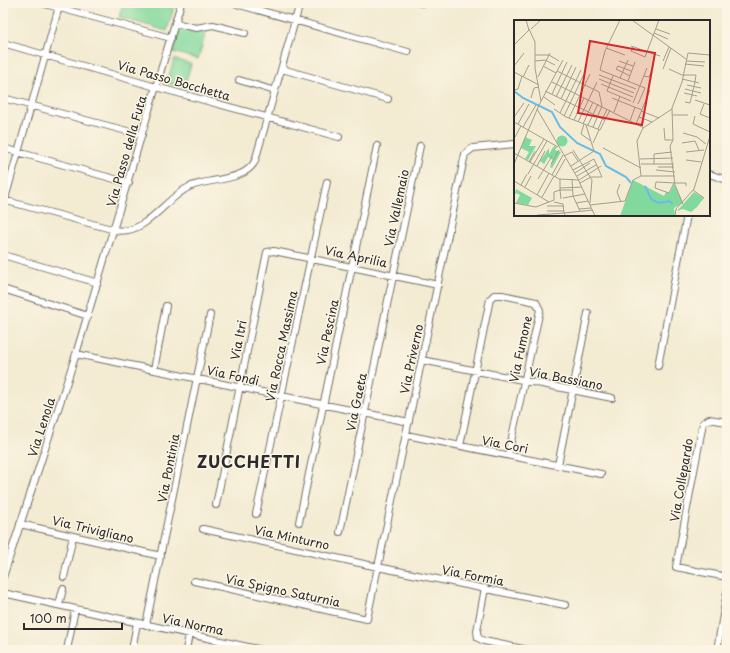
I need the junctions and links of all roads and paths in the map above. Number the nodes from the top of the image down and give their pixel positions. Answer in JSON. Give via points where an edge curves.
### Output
{"nodes":[{"id":1,"x":41,"y":3,"type":"edge"},
{"id":2,"x":181,"y":3,"type":"edge"},
{"id":3,"x":233,"y":3,"type":"edge"},
{"id":4,"x":300,"y":3,"type":"edge"},
{"id":5,"x":60,"y":5,"type":"edge"},
{"id":6,"x":295,"y":21,"type":"junction"},
{"id":7,"x":175,"y":23,"type":"junction"},
{"id":8,"x":244,"y":33,"type":"dead end"},
{"id":9,"x":171,"y":38,"type":"junction"},
{"id":10,"x":3,"y":43,"type":"edge"},
{"id":11,"x":408,"y":52,"type":"dead end"},
{"id":12,"x":46,"y":54,"type":"junction"},
{"id":13,"x":282,"y":69,"type":"junction"},
{"id":14,"x":239,"y":80,"type":"dead end"},
{"id":15,"x":156,"y":87,"type":"junction"},
{"id":16,"x":275,"y":91,"type":"junction"},
{"id":17,"x":3,"y":98,"type":"edge"},
{"id":18,"x":388,"y":99,"type":"dead end"},
{"id":19,"x":31,"y":106,"type":"junction"},
{"id":20,"x":268,"y":117,"type":"junction"},
{"id":21,"x":142,"y":135,"type":"junction"},
{"id":22,"x":339,"y":137,"type":"dead end"},
{"id":23,"x":514,"y":144,"type":"edge"},
{"id":24,"x":376,"y":146,"type":"dead end"},
{"id":25,"x":420,"y":146,"type":"dead end"},
{"id":26,"x":3,"y":148,"type":"edge"},
{"id":27,"x":18,"y":152,"type":"junction"},
{"id":28,"x":710,"y":174,"type":"edge"},
{"id":29,"x":727,"y":180,"type":"edge"},
{"id":30,"x":327,"y":182,"type":"dead end"},
{"id":31,"x":129,"y":183,"type":"junction"},
{"id":32,"x":4,"y":202,"type":"edge"},
{"id":33,"x":687,"y":216,"type":"edge"},
{"id":34,"x":115,"y":230,"type":"junction"},
{"id":35,"x":269,"y":251,"type":"joint"},
{"id":36,"x":3,"y":256,"type":"edge"},
{"id":37,"x":311,"y":258,"type":"junction"},
{"id":38,"x":352,"y":267,"type":"junction"},
{"id":39,"x":393,"y":276,"type":"junction"},
{"id":40,"x":98,"y":283,"type":"junction"},
{"id":41,"x":438,"y":285,"type":"junction"},
{"id":42,"x":3,"y":289,"type":"edge"},
{"id":43,"x":166,"y":306,"type":"dead end"},
{"id":44,"x":588,"y":313,"type":"dead end"},
{"id":45,"x":210,"y":315,"type":"dead end"},
{"id":46,"x":88,"y":316,"type":"junction"},
{"id":47,"x":76,"y":354,"type":"junction"},
{"id":48,"x":422,"y":360,"type":"junction"},
{"id":49,"x":658,"y":366,"type":"dead end"},
{"id":50,"x":154,"y":370,"type":"junction"},
{"id":51,"x":476,"y":371,"type":"junction"},
{"id":52,"x":197,"y":379,"type":"junction"},
{"id":53,"x":524,"y":381,"type":"junction"},
{"id":54,"x":239,"y":387,"type":"junction"},
{"id":55,"x":573,"y":390,"type":"junction"},
{"id":56,"x":282,"y":396,"type":"junction"},
{"id":57,"x":612,"y":398,"type":"dead end"},
{"id":58,"x":323,"y":404,"type":"junction"},
{"id":59,"x":365,"y":413,"type":"junction"},
{"id":60,"x":409,"y":422,"type":"junction"},
{"id":61,"x":727,"y":422,"type":"edge"},
{"id":62,"x":406,"y":435,"type":"junction"},
{"id":63,"x":460,"y":446,"type":"junction"},
{"id":64,"x":508,"y":455,"type":"junction"},
{"id":65,"x":558,"y":465,"type":"junction"},
{"id":66,"x":600,"y":474,"type":"dead end"},
{"id":67,"x":216,"y":505,"type":"dead end"},
{"id":68,"x":256,"y":514,"type":"dead end"},
{"id":69,"x":299,"y":522,"type":"dead end"},
{"id":70,"x":20,"y":524,"type":"junction"},
{"id":71,"x":203,"y":529,"type":"dead end"},
{"id":72,"x":340,"y":532,"type":"dead end"},
{"id":73,"x":73,"y":536,"type":"junction"},
{"id":74,"x":161,"y":556,"type":"junction"},
{"id":75,"x":378,"y":567,"type":"junction"},
{"id":76,"x":727,"y":576,"type":"edge"},
{"id":77,"x":3,"y":577,"type":"edge"},
{"id":78,"x":64,"y":577,"type":"dead end"},
{"id":79,"x":194,"y":582,"type":"dead end"},
{"id":80,"x":485,"y":588,"type":"junction"},
{"id":81,"x":63,"y":589,"type":"dead end"},
{"id":82,"x":727,"y":592,"type":"edge"},
{"id":83,"x":3,"y":593,"type":"edge"},
{"id":84,"x":59,"y":605,"type":"junction"},
{"id":85,"x":565,"y":605,"type":"dead end"},
{"id":86,"x":75,"y":609,"type":"junction"},
{"id":87,"x":367,"y":620,"type":"joint"},
{"id":88,"x":138,"y":623,"type":"junction"},
{"id":89,"x":724,"y":624,"type":"edge"},
{"id":90,"x":146,"y":625,"type":"junction"},
{"id":91,"x":189,"y":634,"type":"junction"},
{"id":92,"x":67,"y":650,"type":"edge"},
{"id":93,"x":132,"y":650,"type":"edge"},
{"id":94,"x":186,"y":650,"type":"edge"},
{"id":95,"x":262,"y":650,"type":"edge"},
{"id":96,"x":528,"y":650,"type":"edge"},
{"id":97,"x":717,"y":650,"type":"edge"}],
"edges":[{"from":1,"to":5,"type":"street"},
{"from":2,"to":7,"type":"street","name":"Via Passo della Futa"},
{"from":3,"to":6,"type":"street"},
{"from":4,"to":6,"type":"street"},
{"from":5,"to":9,"type":"street"},
{"from":5,"to":12,"type":"street"},
{"from":6,"to":11,"type":"street"},
{"from":6,"to":13,"type":"street"},
{"from":7,"to":8,"type":"street","via":[[196,28],[213,25]]},
{"from":7,"to":9,"type":"street","name":"Via Passo della Futa"},
{"from":9,"to":15,"type":"street","name":"Via Passo della Futa"},
{"from":10,"to":12,"type":"street","name":"Via Passo Bocchetta"},
{"from":12,"to":15,"type":"street","name":"Via Passo Bocchetta"},
{"from":12,"to":19,"type":"street"},
{"from":13,"to":16,"type":"street"},
{"from":13,"to":18,"type":"street"},
{"from":14,"to":16,"type":"street"},
{"from":15,"to":20,"type":"street","name":"Via Passo Bocchetta"},
{"from":15,"to":21,"type":"street","name":"Via Passo della Futa"},
{"from":16,"to":20,"type":"street"},
{"from":17,"to":19,"type":"street"},
{"from":19,"to":21,"type":"street"},
{"from":19,"to":27,"type":"street"},
{"from":20,"to":22,"type":"street","name":"Via Passo Bocchetta"},
{"from":20,"to":34,"type":"street","via":[[255,161],[247,171],[191,186],[140,226]]},
{"from":21,"to":31,"type":"street","name":"Via Passo della Futa"},
{"from":23,"to":41,"type":"street","name":"Via Priverno","via":[[473,148],[466,152]]},
{"from":24,"to":38,"type":"street","name":"Via Pescina"},
{"from":25,"to":39,"type":"street","name":"Via Vallemaio"},
{"from":26,"to":27,"type":"street"},
{"from":27,"to":31,"type":"street"},
{"from":27,"to":32,"type":"street"},
{"from":28,"to":29,"type":"street"},
{"from":30,"to":37,"type":"street","name":"Via Rocca Massima"},
{"from":31,"to":34,"type":"street","name":"Via Passo della Futa"},
{"from":32,"to":34,"type":"street"},
{"from":33,"to":49,"type":"street"},
{"from":34,"to":40,"type":"street","name":"Via Passo della Futa"},
{"from":35,"to":37,"type":"street","name":"Via Aprilia"},
{"from":35,"to":54,"type":"street","name":"Via Itri"},
{"from":36,"to":40,"type":"street"},
{"from":37,"to":38,"type":"street","name":"Via Aprilia"},
{"from":37,"to":56,"type":"street","name":"Via Rocca Massima"},
{"from":38,"to":39,"type":"street","name":"Via Aprilia"},
{"from":38,"to":58,"type":"street","name":"Via Pescina"},
{"from":39,"to":41,"type":"street","name":"Via Aprilia"},
{"from":39,"to":59,"type":"street","name":"Via Gaeta"},
{"from":40,"to":46,"type":"street","name":"Via Lenola"},
{"from":41,"to":48,"type":"street","name":"Via Priverno"},
{"from":42,"to":46,"type":"street"},
{"from":43,"to":50,"type":"street"},
{"from":44,"to":55,"type":"street"},
{"from":45,"to":52,"type":"street","name":"Via Pontinia"},
{"from":46,"to":47,"type":"street","name":"Via Lenola"},
{"from":47,"to":50,"type":"street","name":"Via Fondi"},
{"from":47,"to":70,"type":"street","name":"Via Lenola"},
{"from":48,"to":51,"type":"street","name":"Via Bassiano"},
{"from":48,"to":60,"type":"street","name":"Via Priverno"},
{"from":50,"to":52,"type":"street","name":"Via Fondi"},
{"from":51,"to":53,"type":"street","name":"Via Bassiano"},
{"from":51,"to":53,"type":"street","name":"Via Fumone","via":[[490,299],[494,295],[505,295],[536,302],[540,308]]},
{"from":51,"to":63,"type":"street","name":"Via Fumone"},
{"from":52,"to":54,"type":"street","name":"Via Fondi"},
{"from":52,"to":74,"type":"street","name":"Via Pontinia"},
{"from":53,"to":55,"type":"street","name":"Via Bassiano"},
{"from":53,"to":64,"type":"street","name":"Via Fumone"},
{"from":54,"to":56,"type":"street","name":"Via Fondi"},
{"from":54,"to":67,"type":"street","name":"Via Itri"},
{"from":55,"to":57,"type":"street","name":"Via Bassiano"},
{"from":55,"to":65,"type":"street"},
{"from":56,"to":58,"type":"street","name":"Via Fondi"},
{"from":56,"to":68,"type":"street","name":"Via Rocca Massima"},
{"from":58,"to":59,"type":"street","name":"Via Fondi"},
{"from":58,"to":69,"type":"street","name":"Via Pescina"},
{"from":59,"to":60,"type":"street","name":"Via Fondi"},
{"from":59,"to":72,"type":"street","name":"Via Gaeta"},
{"from":60,"to":62,"type":"street","name":"Via Priverno"},
{"from":61,"to":76,"type":"street","name":"Via Collepardo","via":[[709,419],[702,423],[676,567]]},
{"from":62,"to":63,"type":"street","name":"Via Cori"},
{"from":62,"to":75,"type":"street","name":"Via Priverno"},
{"from":63,"to":64,"type":"street","name":"Via Cori"},
{"from":64,"to":65,"type":"street","name":"Via Cori"},
{"from":65,"to":66,"type":"street","name":"Via Cori"},
{"from":70,"to":73,"type":"street","name":"Via Trivigliano"},
{"from":70,"to":77,"type":"street","name":"Via Lenola"},
{"from":71,"to":75,"type":"street","name":"Via Minturno"},
{"from":73,"to":74,"type":"street","name":"Via Trivigliano"},
{"from":73,"to":78,"type":"street"},
{"from":74,"to":90,"type":"street","name":"Via Pontinia"},
{"from":75,"to":80,"type":"street","name":"Via Formia"},
{"from":75,"to":87,"type":"street","name":"Via Priverno"},
{"from":79,"to":87,"type":"street","name":"Via Spigno Saturnia"},
{"from":80,"to":85,"type":"street","name":"Via Formia"},
{"from":80,"to":96,"type":"street","via":[[478,638]]},
{"from":81,"to":84,"type":"street"},
{"from":82,"to":89,"type":"street"},
{"from":83,"to":84,"type":"street","name":"Via Norma"},
{"from":84,"to":86,"type":"street","name":"Via Norma"},
{"from":86,"to":88,"type":"street","name":"Via Norma"},
{"from":86,"to":92,"type":"street"},
{"from":88,"to":90,"type":"street","name":"Via Norma"},
{"from":88,"to":93,"type":"street"},
{"from":89,"to":97,"type":"street"},
{"from":90,"to":91,"type":"street","name":"Via Norma"},
{"from":91,"to":94,"type":"street"},
{"from":91,"to":95,"type":"street","name":"Via Norma"}]}
